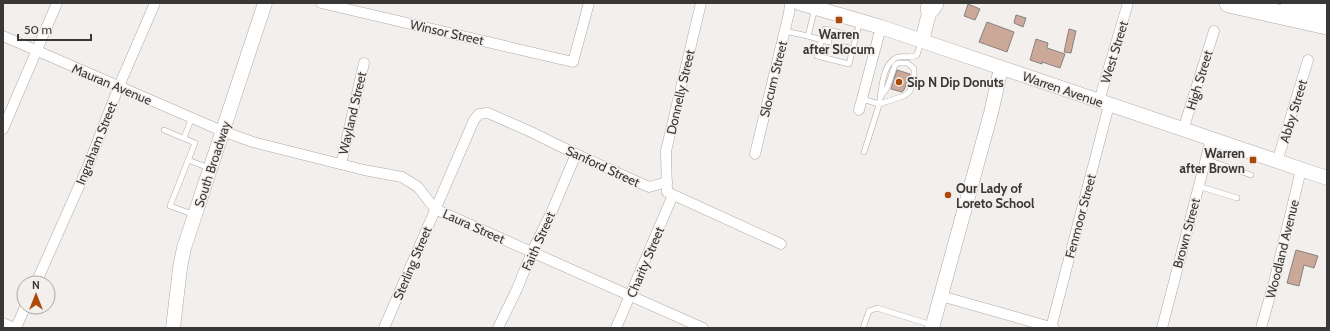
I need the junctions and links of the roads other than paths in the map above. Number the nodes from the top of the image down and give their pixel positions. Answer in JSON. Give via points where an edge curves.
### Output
{"nodes":[{"id":1,"x":57,"y":3,"type":"edge"},
{"id":2,"x":155,"y":3,"type":"edge"},
{"id":3,"x":265,"y":3,"type":"edge"},
{"id":4,"x":321,"y":3,"type":"edge"},
{"id":5,"x":589,"y":3,"type":"edge"},
{"id":6,"x":701,"y":3,"type":"edge"},
{"id":7,"x":790,"y":3,"type":"edge"},
{"id":8,"x":799,"y":3,"type":"edge"},
{"id":9,"x":1128,"y":3,"type":"edge"},
{"id":10,"x":1229,"y":3,"type":"edge"},
{"id":11,"x":1290,"y":3,"type":"edge"},
{"id":12,"x":816,"y":5,"type":"edge"},
{"id":13,"x":932,"y":5,"type":"edge"},
{"id":14,"x":1327,"y":13,"type":"edge"},
{"id":15,"x":860,"y":20,"type":"junction"},
{"id":16,"x":1327,"y":25,"type":"edge"},
{"id":17,"x":880,"y":27,"type":"junction"},
{"id":18,"x":784,"y":31,"type":"junction"},
{"id":19,"x":1214,"y":31,"type":"dead end"},
{"id":20,"x":3,"y":36,"type":"edge"},
{"id":21,"x":808,"y":36,"type":"junction"},
{"id":22,"x":856,"y":37,"type":"junction"},
{"id":23,"x":822,"y":41,"type":"junction"},
{"id":24,"x":922,"y":41,"type":"junction"},
{"id":25,"x":829,"y":42,"type":"dead end"},
{"id":26,"x":841,"y":46,"type":"dead end"},
{"id":27,"x":853,"y":49,"type":"junction"},
{"id":28,"x":37,"y":51,"type":"junction"},
{"id":29,"x":1308,"y":60,"type":"dead end"},
{"id":30,"x":364,"y":63,"type":"dead end"},
{"id":31,"x":1001,"y":68,"type":"junction"},
{"id":32,"x":119,"y":86,"type":"junction"},
{"id":33,"x":880,"y":97,"type":"junction"},
{"id":34,"x":1104,"y":103,"type":"junction"},
{"id":35,"x":860,"y":104,"type":"joint"},
{"id":36,"x":879,"y":104,"type":"junction"},
{"id":37,"x":482,"y":113,"type":"joint"},
{"id":38,"x":192,"y":117,"type":"junction"},
{"id":39,"x":3,"y":129,"type":"edge"},
{"id":40,"x":164,"y":130,"type":"dead end"},
{"id":41,"x":1184,"y":130,"type":"junction"},
{"id":42,"x":222,"y":131,"type":"junction"},
{"id":43,"x":184,"y":138,"type":"junction"},
{"id":44,"x":1211,"y":139,"type":"junction"},
{"id":45,"x":864,"y":152,"type":"dead end"},
{"id":46,"x":576,"y":154,"type":"junction"},
{"id":47,"x":755,"y":154,"type":"dead end"},
{"id":48,"x":1205,"y":159,"type":"junction"},
{"id":49,"x":188,"y":160,"type":"junction"},
{"id":50,"x":1277,"y":162,"type":"junction"},
{"id":51,"x":340,"y":164,"type":"junction"},
{"id":52,"x":210,"y":168,"type":"junction"},
{"id":53,"x":1301,"y":170,"type":"junction"},
{"id":54,"x":1251,"y":175,"type":"dead end"},
{"id":55,"x":1327,"y":178,"type":"edge"},
{"id":56,"x":667,"y":182,"type":"junction"},
{"id":57,"x":1198,"y":186,"type":"junction"},
{"id":58,"x":673,"y":195,"type":"junction"},
{"id":59,"x":1236,"y":198,"type":"dead end"},
{"id":60,"x":435,"y":209,"type":"junction"},
{"id":61,"x":196,"y":215,"type":"junction"},
{"id":62,"x":781,"y":244,"type":"dead end"},
{"id":63,"x":532,"y":252,"type":"junction"},
{"id":64,"x":40,"y":275,"type":"edge"},
{"id":65,"x":630,"y":296,"type":"junction"},
{"id":66,"x":941,"y":296,"type":"junction"},
{"id":67,"x":21,"y":315,"type":"edge"},
{"id":68,"x":3,"y":324,"type":"edge"},
{"id":69,"x":933,"y":327,"type":"edge"},
{"id":70,"x":15,"y":328,"type":"edge"},
{"id":71,"x":173,"y":328,"type":"edge"},
{"id":72,"x":384,"y":328,"type":"edge"},
{"id":73,"x":498,"y":328,"type":"edge"},
{"id":74,"x":616,"y":328,"type":"edge"},
{"id":75,"x":703,"y":328,"type":"edge"},
{"id":76,"x":863,"y":328,"type":"edge"},
{"id":77,"x":1052,"y":328,"type":"edge"},
{"id":78,"x":1162,"y":328,"type":"edge"},
{"id":79,"x":1261,"y":328,"type":"edge"}],
"edges":[{"from":1,"to":28,"type":"street"},
{"from":2,"to":32,"type":"street","name":"Ingraham Street"},
{"from":3,"to":42,"type":"main road","name":"South Broadway"},
{"from":4,"to":5,"type":"street","name":"Winsor Street","via":[[573,62]]},
{"from":6,"to":56,"type":"street","name":"Donnelly Street","via":[[666,151]]},
{"from":7,"to":18,"type":"street","name":"Slocum Street"},
{"from":8,"to":12,"type":"main road","name":"Warren Avenue"},
{"from":9,"to":34,"type":"street","name":"West Street"},
{"from":10,"to":16,"type":"highway"},
{"from":11,"to":14,"type":"highway"},
{"from":12,"to":15,"type":"main road","name":"Warren Avenue"},
{"from":12,"to":21,"type":"lane"},
{"from":13,"to":24,"type":"main road"},
{"from":15,"to":17,"type":"main road","name":"Warren Avenue"},
{"from":15,"to":22,"type":"lane"},
{"from":17,"to":24,"type":"main road","name":"Warren Avenue"},
{"from":17,"to":35,"type":"street"},
{"from":18,"to":21,"type":"lane"},
{"from":18,"to":47,"type":"street","name":"Slocum Street"},
{"from":19,"to":41,"type":"street","name":"High Street"},
{"from":20,"to":28,"type":"street","name":"Mauran Avenue"},
{"from":21,"to":23,"type":"lane"},
{"from":22,"to":23,"type":"lane","via":[[825,29]]},
{"from":22,"to":27,"type":"lane"},
{"from":23,"to":25,"type":"lane"},
{"from":23,"to":27,"type":"lane","via":[[817,56],[849,64]]},
{"from":24,"to":31,"type":"main road","name":"Warren Avenue"},
{"from":24,"to":33,"type":"lane","via":[[917,55],[912,58],[900,56],[890,62]]},
{"from":26,"to":27,"type":"lane"},
{"from":28,"to":32,"type":"street","name":"Mauran Avenue"},
{"from":28,"to":39,"type":"street"},
{"from":29,"to":50,"type":"street","name":"Abby Street"},
{"from":30,"to":51,"type":"street","name":"Wayland Street"},
{"from":31,"to":34,"type":"main road","name":"Warren Avenue"},
{"from":31,"to":66,"type":"main road"},
{"from":32,"to":38,"type":"street","name":"Mauran Avenue"},
{"from":32,"to":64,"type":"street","name":"Ingraham Street","via":[[88,166]]},
{"from":33,"to":36,"type":"lane"},
{"from":33,"to":36,"type":"lane","via":[[887,88],[895,65],[902,63],[911,66],[915,72],[910,90],[904,96]]},
{"from":34,"to":41,"type":"main road","name":"Warren Avenue"},
{"from":34,"to":77,"type":"street","name":"Fenmoor Street"},
{"from":35,"to":36,"type":"lane"},
{"from":36,"to":45,"type":"lane"},
{"from":37,"to":46,"type":"street","name":"Sanford Street","via":[[488,113]]},
{"from":37,"to":60,"type":"street","name":"Sterling Street","via":[[474,120]]},
{"from":38,"to":42,"type":"street","name":"Mauran Avenue"},
{"from":38,"to":43,"type":"lane"},
{"from":40,"to":43,"type":"lane"},
{"from":41,"to":44,"type":"main road","name":"Warren Avenue"},
{"from":42,"to":51,"type":"street","name":"Laura Street","via":[[253,142]]},
{"from":42,"to":52,"type":"main road","name":"South Broadway"},
{"from":43,"to":49,"type":"lane","via":[[195,143]]},
{"from":44,"to":48,"type":"street","name":"Brown Street"},
{"from":44,"to":50,"type":"main road","name":"Warren Avenue"},
{"from":46,"to":56,"type":"street","name":"Sanford Street","via":[[649,187]]},
{"from":46,"to":63,"type":"street","name":"Faith Street"},
{"from":48,"to":54,"type":"lane"},
{"from":48,"to":57,"type":"street","name":"Brown Street"},
{"from":49,"to":52,"type":"lane"},
{"from":49,"to":61,"type":"lane","via":[[170,206]]},
{"from":50,"to":53,"type":"main road","name":"Warren Avenue"},
{"from":51,"to":60,"type":"street","name":"Laura Street","via":[[402,177],[418,187]]},
{"from":52,"to":61,"type":"main road","name":"South Broadway"},
{"from":53,"to":55,"type":"main road","name":"Warren Avenue"},
{"from":53,"to":79,"type":"street","name":"Woodland Avenue"},
{"from":56,"to":58,"type":"street","via":[[667,192]]},
{"from":57,"to":59,"type":"lane"},
{"from":57,"to":78,"type":"street","name":"Brown Street"},
{"from":58,"to":62,"type":"street"},
{"from":58,"to":65,"type":"street","name":"Charity Street"},
{"from":60,"to":63,"type":"street","name":"Laura Street"},
{"from":60,"to":72,"type":"street","name":"Sterling Street"},
{"from":61,"to":71,"type":"main road","name":"South Broadway","via":[[184,248]]},
{"from":63,"to":65,"type":"street","name":"Laura Street"},
{"from":63,"to":73,"type":"street","name":"Faith Street"},
{"from":65,"to":74,"type":"street","name":"Charity Street"},
{"from":65,"to":75,"type":"street","name":"Laura Street"},
{"from":66,"to":69,"type":"main road"},
{"from":66,"to":77,"type":"street"},
{"from":67,"to":70,"type":"street"},
{"from":68,"to":70,"type":"street"},
{"from":69,"to":76,"type":"lane","via":[[877,308],[869,311]]}]}
